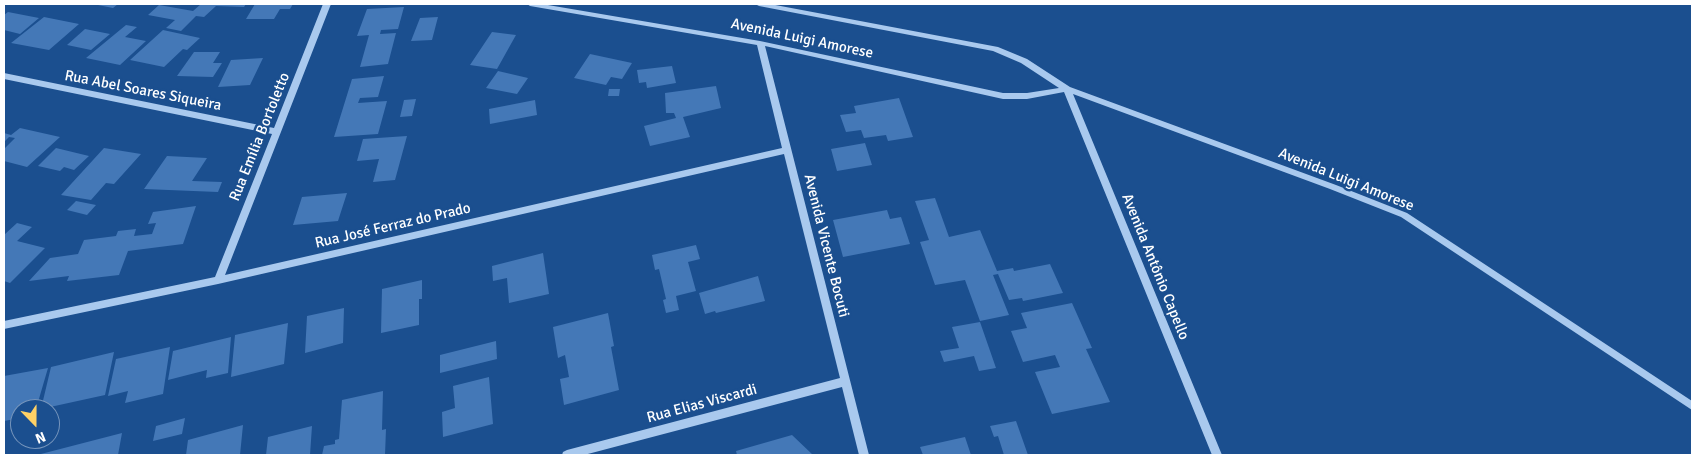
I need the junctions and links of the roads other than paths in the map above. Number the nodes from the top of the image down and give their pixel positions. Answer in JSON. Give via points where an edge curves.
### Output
{"nodes":[{"id":1,"x":327,"y":4,"type":"edge"},
{"id":2,"x":530,"y":4,"type":"edge"},
{"id":3,"x":759,"y":4,"type":"edge"},
{"id":4,"x":760,"y":43,"type":"junction"},
{"id":5,"x":4,"y":76,"type":"edge"},
{"id":6,"x":1067,"y":89,"type":"junction"},
{"id":7,"x":278,"y":132,"type":"junction"},
{"id":8,"x":787,"y":150,"type":"junction"},
{"id":9,"x":218,"y":280,"type":"junction"},
{"id":10,"x":4,"y":325,"type":"edge"},
{"id":11,"x":846,"y":381,"type":"junction"},
{"id":12,"x":1692,"y":406,"type":"edge"},
{"id":13,"x":567,"y":455,"type":"edge"},
{"id":14,"x":864,"y":455,"type":"edge"},
{"id":15,"x":1217,"y":455,"type":"edge"}],
"edges":[{"from":1,"to":7,"type":"street","name":"Rua Emília Bortoletto"},
{"from":2,"to":4,"type":"street","name":"Avenida Luigi Amorese"},
{"from":3,"to":6,"type":"street","name":"Avenida Luigi Amorese","via":[[995,49],[1024,61]]},
{"from":4,"to":6,"type":"street","name":"Avenida Luigi Amorese","via":[[1003,96],[1027,96]]},
{"from":4,"to":8,"type":"street","name":"Avenida Vicente Bocuti"},
{"from":5,"to":7,"type":"street","name":"Rua Abel Soares Siqueira"},
{"from":6,"to":12,"type":"street","name":"Avenida Luigi Amorese","via":[[1404,215]]},
{"from":6,"to":15,"type":"street","name":"Avenida Antônio Capello"},
{"from":7,"to":9,"type":"street","name":"Rua Emília Bortoletto"},
{"from":8,"to":9,"type":"street","name":"Rua José Ferraz do Prado"},
{"from":8,"to":11,"type":"street","name":"Avenida Vicente Bocuti"},
{"from":9,"to":10,"type":"street","name":"Rua José Ferraz do Prado"},
{"from":11,"to":13,"type":"street","name":"Rua Elias Viscardi"},
{"from":11,"to":14,"type":"street","name":"Avenida Vicente Bocuti"}]}
